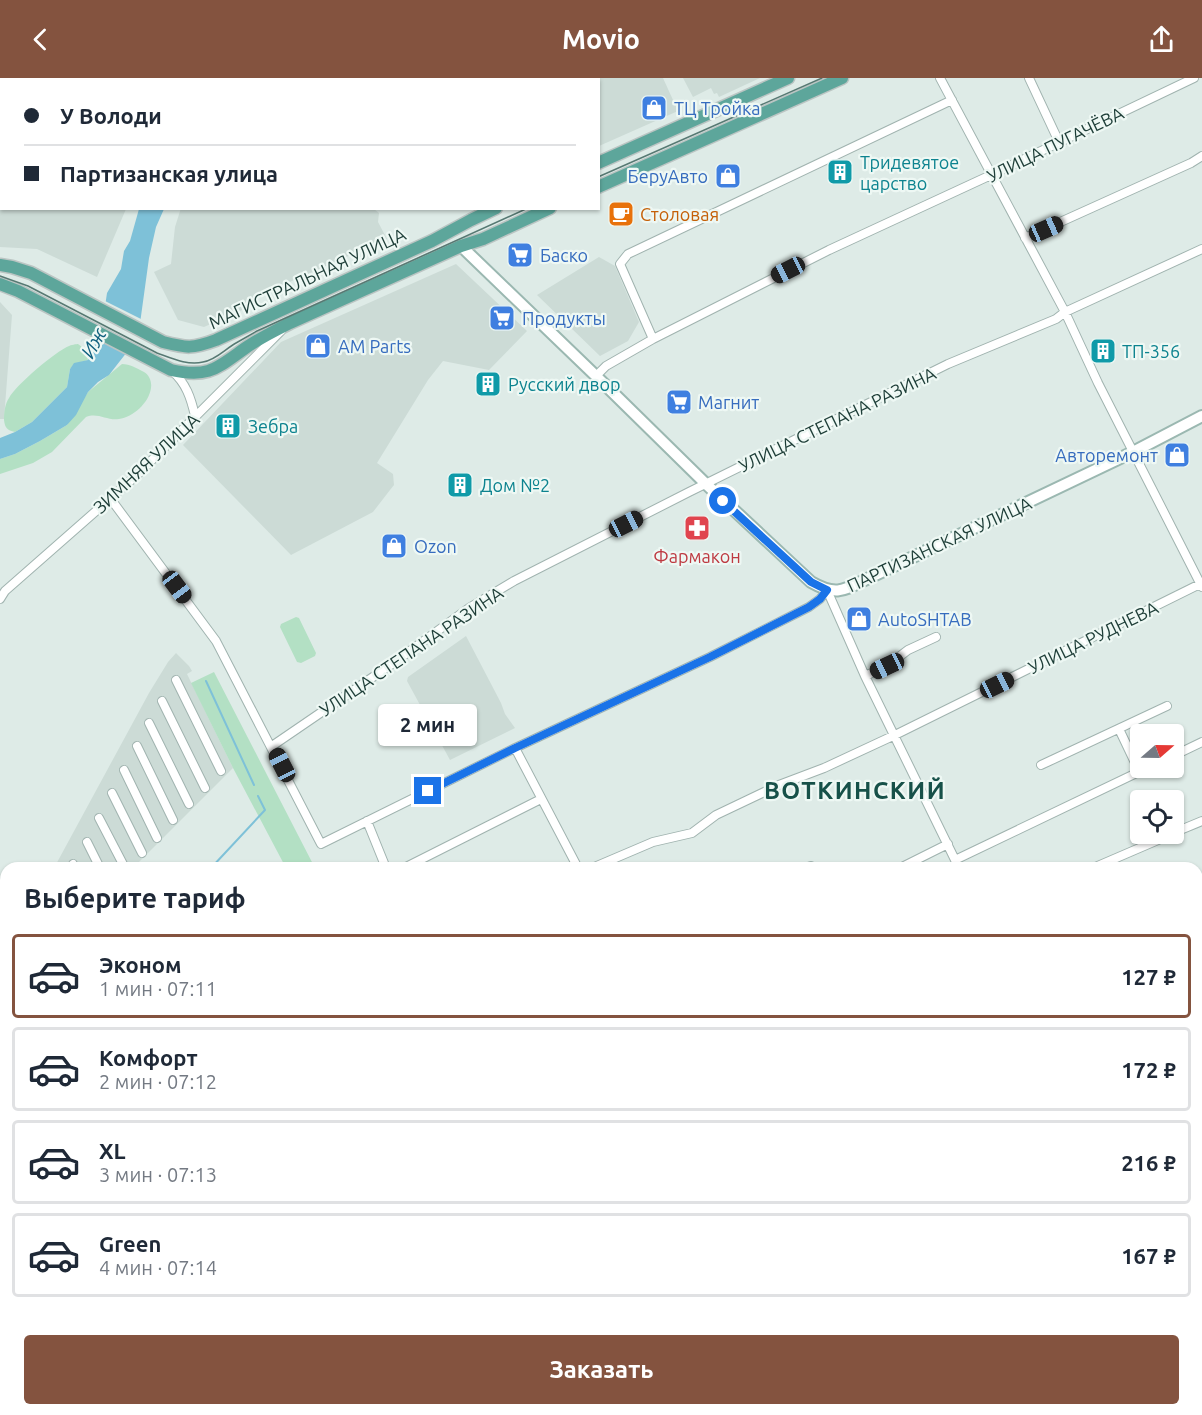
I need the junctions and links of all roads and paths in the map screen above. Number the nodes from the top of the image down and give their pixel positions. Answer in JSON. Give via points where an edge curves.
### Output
{"nodes":[{"id":1,"x":788,"y":78,"type":"edge"},
{"id":2,"x":842,"y":78,"type":"edge"},
{"id":3,"x":940,"y":78,"type":"edge"},
{"id":4,"x":1029,"y":78,"type":"edge"},
{"id":5,"x":1194,"y":78,"type":"edge"},
{"id":6,"x":952,"y":100,"type":"junction"},
{"id":7,"x":1059,"y":142,"type":"junction"},
{"id":8,"x":1202,"y":156,"type":"edge"},
{"id":9,"x":600,"y":162,"type":"edge"},
{"id":10,"x":991,"y":175,"type":"junction"},
{"id":11,"x":600,"y":186,"type":"edge"},
{"id":12,"x":492,"y":210,"type":"edge"},
{"id":13,"x":546,"y":210,"type":"edge"},
{"id":14,"x":448,"y":233,"type":"junction"},
{"id":15,"x":1025,"y":238,"type":"junction"},
{"id":16,"x":461,"y":246,"type":"junction"},
{"id":17,"x":1202,"y":249,"type":"edge"},
{"id":18,"x":0,"y":265,"type":"edge"},
{"id":19,"x":0,"y":284,"type":"edge"},
{"id":20,"x":1065,"y":312,"type":"junction"},
{"id":21,"x":290,"y":323,"type":"junction"},
{"id":22,"x":653,"y":339,"type":"junction"},
{"id":23,"x":171,"y":370,"type":"junction"},
{"id":24,"x":596,"y":376,"type":"junction"},
{"id":25,"x":195,"y":416,"type":"junction"},
{"id":26,"x":1202,"y":416,"type":"edge"},
{"id":27,"x":1133,"y":452,"type":"junction"},
{"id":28,"x":706,"y":484,"type":"junction"},
{"id":29,"x":110,"y":498,"type":"junction"},
{"id":30,"x":1202,"y":585,"type":"edge"},
{"id":31,"x":827,"y":590,"type":"junction"},
{"id":32,"x":0,"y":599,"type":"edge"},
{"id":33,"x":936,"y":637,"type":"dead end"},
{"id":34,"x":865,"y":676,"type":"junction"},
{"id":35,"x":176,"y":680,"type":"dead end"},
{"id":36,"x":162,"y":701,"type":"dead end"},
{"id":37,"x":1167,"y":706,"type":"dead end"},
{"id":38,"x":149,"y":723,"type":"dead end"},
{"id":39,"x":1119,"y":729,"type":"junction"},
{"id":40,"x":895,"y":735,"type":"junction"},
{"id":41,"x":1202,"y":742,"type":"edge"},
{"id":42,"x":137,"y":746,"type":"dead end"},
{"id":43,"x":272,"y":746,"type":"junction"},
{"id":44,"x":515,"y":748,"type":"junction"},
{"id":45,"x":1130,"y":748,"type":"edge"},
{"id":46,"x":1184,"y":751,"type":"edge"},
{"id":47,"x":1041,"y":765,"type":"dead end"},
{"id":48,"x":124,"y":770,"type":"dead end"},
{"id":49,"x":221,"y":771,"type":"dead end"},
{"id":50,"x":1130,"y":776,"type":"edge"},
{"id":51,"x":205,"y":788,"type":"dead end"},
{"id":52,"x":112,"y":793,"type":"dead end"},
{"id":53,"x":541,"y":799,"type":"junction"},
{"id":54,"x":189,"y":804,"type":"dead end"},
{"id":55,"x":99,"y":818,"type":"dead end"},
{"id":56,"x":173,"y":820,"type":"dead end"},
{"id":57,"x":1202,"y":820,"type":"edge"},
{"id":58,"x":367,"y":821,"type":"junction"},
{"id":59,"x":1184,"y":828,"type":"edge"},
{"id":60,"x":157,"y":838,"type":"dead end"},
{"id":61,"x":87,"y":843,"type":"dead end"},
{"id":62,"x":948,"y":844,"type":"junction"},
{"id":63,"x":1149,"y":844,"type":"edge"},
{"id":64,"x":142,"y":853,"type":"dead end"},
{"id":65,"x":955,"y":860,"type":"joint"},
{"id":66,"x":97,"y":862,"type":"edge"},
{"id":67,"x":122,"y":862,"type":"edge"},
{"id":68,"x":384,"y":862,"type":"edge"},
{"id":69,"x":416,"y":862,"type":"edge"},
{"id":70,"x":575,"y":862,"type":"edge"},
{"id":71,"x":606,"y":862,"type":"edge"},
{"id":72,"x":912,"y":862,"type":"edge"},
{"id":73,"x":1108,"y":862,"type":"edge"}],
"edges":[{"from":1,"to":9,"type":"main road"},
{"from":2,"to":11,"type":"main road"},
{"from":3,"to":6,"type":"street"},
{"from":4,"to":7,"type":"street"},
{"from":5,"to":7,"type":"street","name":"УЛИЦА ПУГАЧЁВА"},
{"from":6,"to":10,"type":"street"},
{"from":6,"to":22,"type":"street","via":[[628,254],[620,264]]},
{"from":7,"to":10,"type":"street","name":"УЛИЦА ПУГАЧЁВА"},
{"from":8,"to":15,"type":"street"},
{"from":10,"to":15,"type":"street"},
{"from":10,"to":22,"type":"street","name":"УЛИЦА ПУГАЧЁВА","via":[[829,250]]},
{"from":12,"to":14,"type":"main road","name":"МАГИСТРАЛЬНАЯ УЛИЦА"},
{"from":13,"to":16,"type":"main road","name":"МАГИСТРАЛЬНАЯ УЛИЦА"},
{"from":14,"to":16,"type":"main road"},
{"from":14,"to":18,"type":"main road","name":"МАГИСТРАЛЬНАЯ УЛИЦА","via":[[216,340],[186,348],[163,342],[31,273]]},
{"from":15,"to":20,"type":"street"},
{"from":16,"to":21,"type":"main road","name":"МАГИСТРАЛЬНАЯ УЛИЦА"},
{"from":16,"to":24,"type":"street"},
{"from":17,"to":20,"type":"street","name":"УЛИЦА СТЕПАНА РАЗИНА"},
{"from":19,"to":23,"type":"main road","name":"МАГИСТРАЛЬНАЯ УЛИЦА"},
{"from":20,"to":27,"type":"street"},
{"from":20,"to":28,"type":"street","name":"УЛИЦА СТЕПАНА РАЗИНА","via":[[948,364]]},
{"from":21,"to":23,"type":"main road","name":"МАГИСТРАЛЬНАЯ УЛИЦА","via":[[219,367],[188,374]]},
{"from":21,"to":25,"type":"street","name":"ЗИМНЯЯ УЛИЦА"},
{"from":22,"to":24,"type":"street","name":"УЛИЦА ПУГАЧЁВА"},
{"from":23,"to":25,"type":"street","via":[[188,390]]},
{"from":24,"to":28,"type":"street"},
{"from":25,"to":29,"type":"street","name":"ЗИМНЯЯ УЛИЦА"},
{"from":26,"to":27,"type":"street","name":"ПАРТИЗАНСКАЯ УЛИЦА"},
{"from":27,"to":30,"type":"street"},
{"from":27,"to":31,"type":"street","name":"ПАРТИЗАНСКАЯ УЛИЦА","via":[[841,591]]},
{"from":28,"to":31,"type":"street","via":[[811,582]]},
{"from":28,"to":43,"type":"street","name":"УЛИЦА СТЕПАНА РАЗИНА","via":[[514,581],[469,608]]},
{"from":29,"to":32,"type":"street","name":"ЗИМНЯЯ УЛИЦА"},
{"from":29,"to":43,"type":"street","via":[[216,641]]},
{"from":30,"to":40,"type":"street","name":"УЛИЦА РУДНЕВА"},
{"from":31,"to":34,"type":"street"},
{"from":31,"to":44,"type":"street","name":"ПАРТИЗАНСКАЯ УЛИЦА","via":[[809,607]]},
{"from":33,"to":34,"type":"street"},
{"from":34,"to":40,"type":"street"},
{"from":35,"to":49,"type":"street"},
{"from":36,"to":51,"type":"street"},
{"from":37,"to":39,"type":"street"},
{"from":38,"to":54,"type":"street"},
{"from":39,"to":45,"type":"street"},
{"from":39,"to":47,"type":"street"},
{"from":40,"to":62,"type":"street"},
{"from":40,"to":71,"type":"street","name":"УЛИЦА РУДНЕВА","via":[[716,815],[692,833],[653,842]]},
{"from":41,"to":46,"type":"street"},
{"from":42,"to":56,"type":"street"},
{"from":43,"to":58,"type":"street","name":"ПАРТИЗАНСКАЯ УЛИЦА","via":[[321,843]]},
{"from":44,"to":53,"type":"street"},
{"from":44,"to":58,"type":"street","name":"ПАРТИЗАНСКАЯ УЛИЦА"},
{"from":48,"to":60,"type":"street"},
{"from":50,"to":65,"type":"street"},
{"from":52,"to":64,"type":"street"},
{"from":53,"to":69,"type":"street"},
{"from":53,"to":70,"type":"street"},
{"from":55,"to":67,"type":"street"},
{"from":57,"to":59,"type":"street"},
{"from":58,"to":68,"type":"street"},
{"from":61,"to":66,"type":"street"},
{"from":62,"to":65,"type":"street"},
{"from":62,"to":72,"type":"street"},
{"from":63,"to":73,"type":"street"}]}
